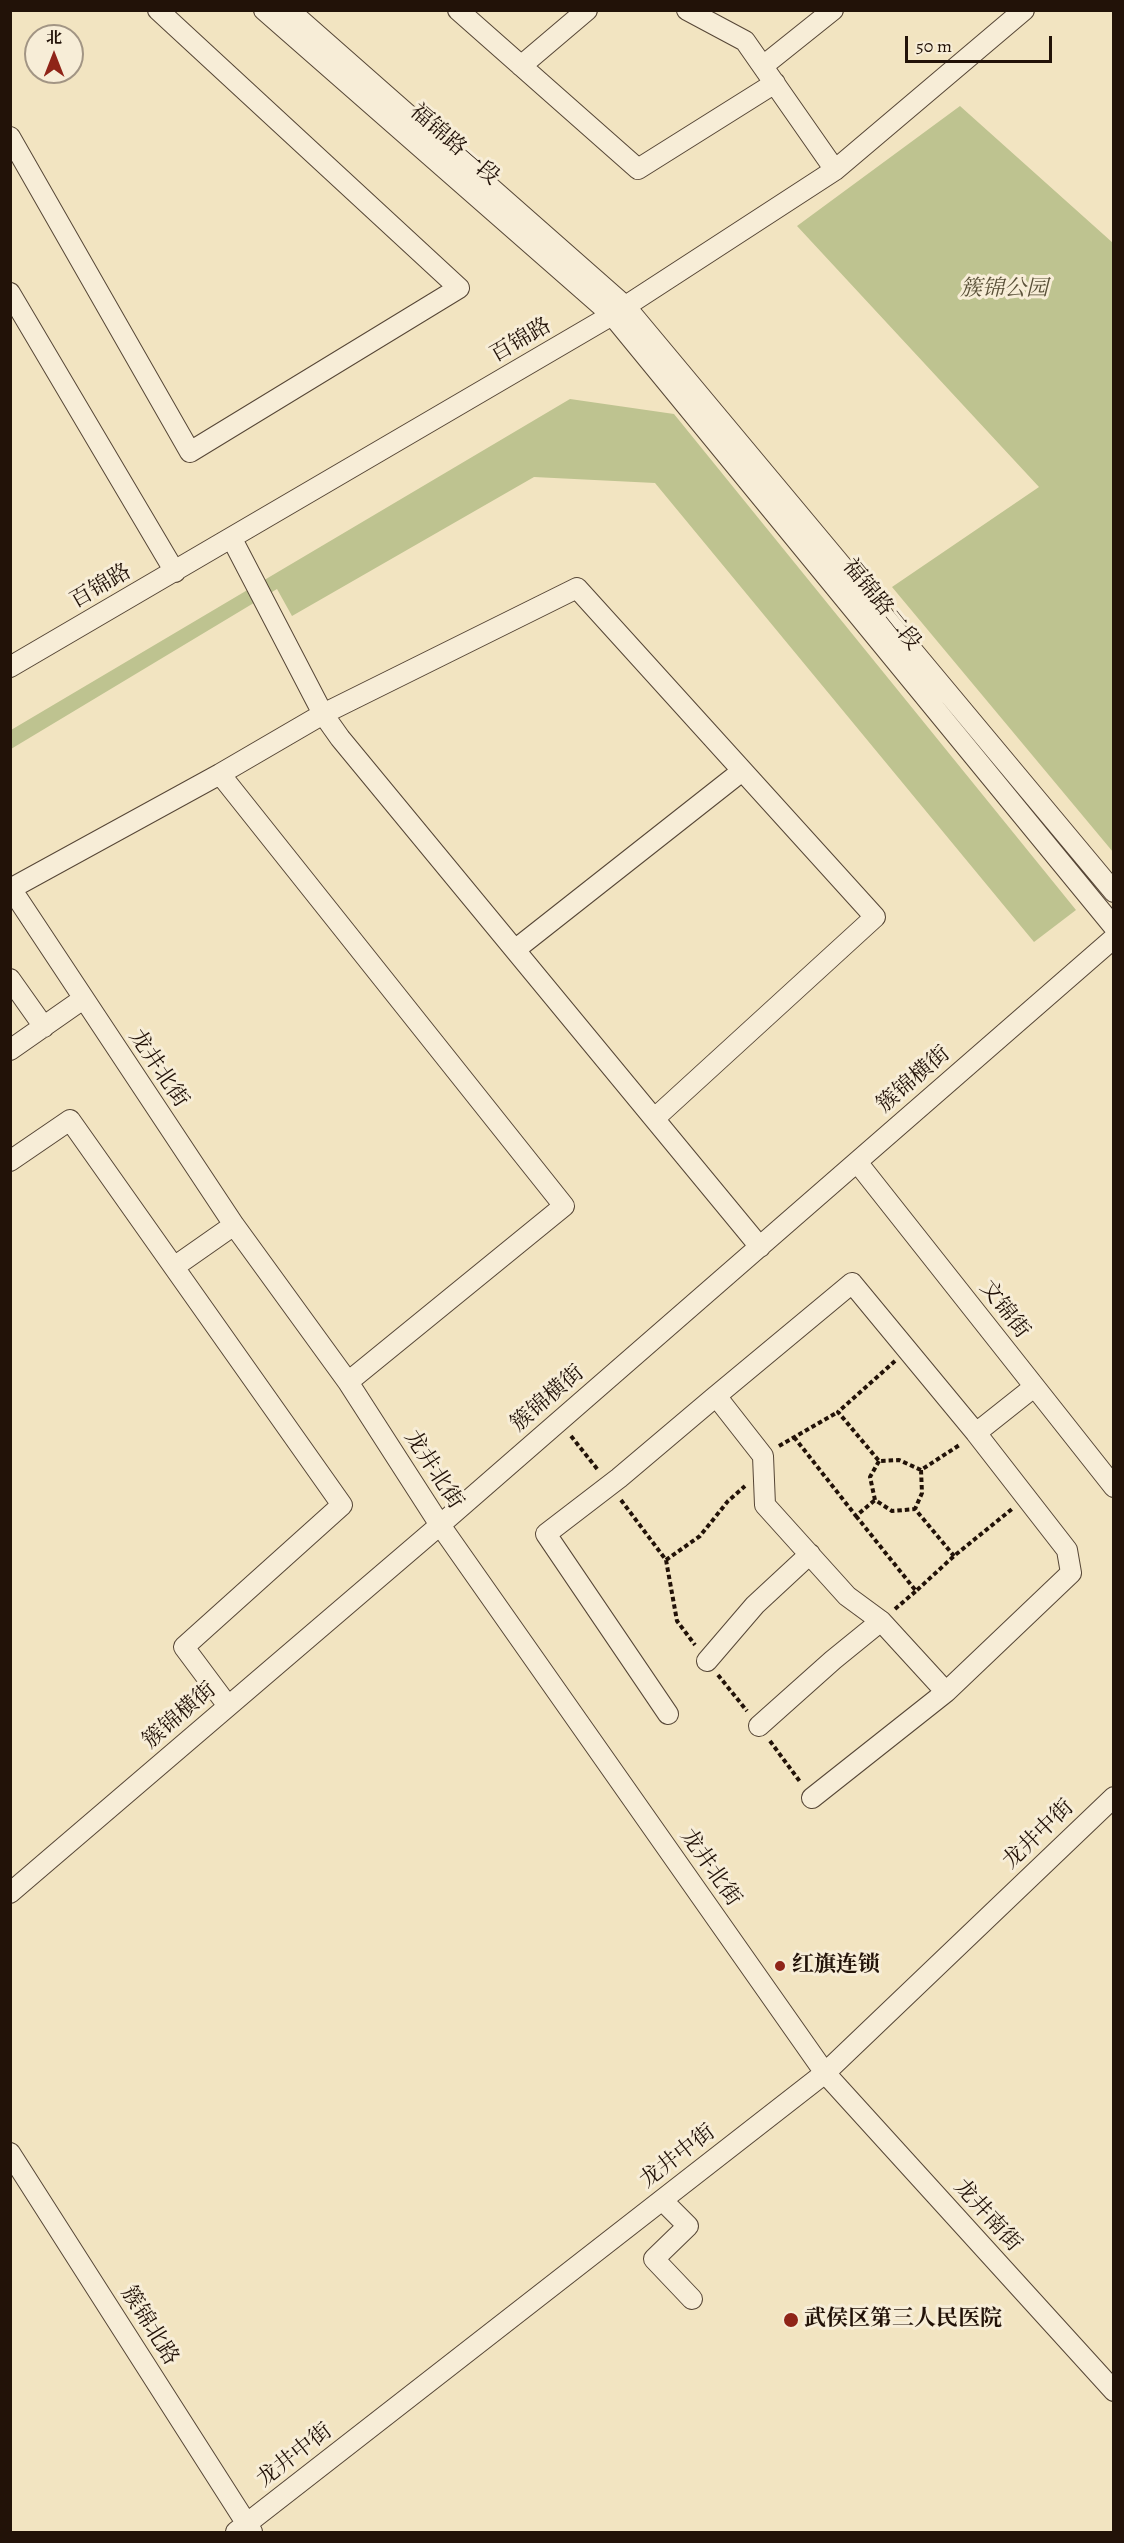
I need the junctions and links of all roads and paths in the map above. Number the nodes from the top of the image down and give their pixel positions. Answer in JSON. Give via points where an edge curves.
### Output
{"nodes":[{"id":1,"x":158,"y":10,"type":"edge"},
{"id":2,"x":264,"y":10,"type":"edge"},
{"id":3,"x":289,"y":10,"type":"edge"},
{"id":4,"x":458,"y":10,"type":"edge"},
{"id":5,"x":587,"y":10,"type":"edge"},
{"id":6,"x":833,"y":10,"type":"edge"},
{"id":7,"x":1024,"y":10,"type":"edge"},
{"id":8,"x":701,"y":13,"type":"edge"},
{"id":9,"x":521,"y":66,"type":"junction"},
{"id":10,"x":763,"y":66,"type":"junction"},
{"id":11,"x":775,"y":83,"type":"junction"},
{"id":12,"x":10,"y":137,"type":"edge"},
{"id":13,"x":16,"y":161,"type":"edge"},
{"id":14,"x":835,"y":170,"type":"junction"},
{"id":15,"x":10,"y":293,"type":"edge"},
{"id":16,"x":619,"y":310,"type":"junction"},
{"id":17,"x":232,"y":538,"type":"junction"},
{"id":18,"x":175,"y":572,"type":"junction"},
{"id":19,"x":10,"y":667,"type":"edge"},
{"id":20,"x":324,"y":714,"type":"junction"},
{"id":21,"x":742,"y":771,"type":"junction"},
{"id":22,"x":220,"y":774,"type":"junction"},
{"id":23,"x":11,"y":887,"type":"edge"},
{"id":24,"x":1113,"y":891,"type":"edge"},
{"id":25,"x":1113,"y":927,"type":"edge"},
{"id":26,"x":1113,"y":938,"type":"edge"},
{"id":27,"x":516,"y":949,"type":"junction"},
{"id":28,"x":10,"y":979,"type":"edge"},
{"id":29,"x":83,"y":999,"type":"junction"},
{"id":30,"x":44,"y":1027,"type":"junction"},
{"id":31,"x":10,"y":1050,"type":"edge"},
{"id":32,"x":655,"y":1118,"type":"junction"},
{"id":33,"x":10,"y":1161,"type":"edge"},
{"id":34,"x":857,"y":1162,"type":"junction"},
{"id":35,"x":234,"y":1225,"type":"junction"},
{"id":36,"x":760,"y":1247,"type":"junction"},
{"id":37,"x":174,"y":1267,"type":"junction"},
{"id":38,"x":908,"y":1350,"type":"junction"},
{"id":39,"x":348,"y":1382,"type":"junction"},
{"id":40,"x":1034,"y":1387,"type":"junction"},
{"id":41,"x":716,"y":1396,"type":"junction"},
{"id":42,"x":838,"y":1412,"type":"junction"},
{"id":43,"x":560,"y":1421,"type":"junction"},
{"id":44,"x":976,"y":1433,"type":"junction"},
{"id":45,"x":794,"y":1437,"type":"junction"},
{"id":46,"x":879,"y":1461,"type":"junction"},
{"id":47,"x":763,"y":1462,"type":"junction"},
{"id":48,"x":921,"y":1470,"type":"junction"},
{"id":49,"x":609,"y":1486,"type":"junction"},
{"id":50,"x":1113,"y":1487,"type":"edge"},
{"id":51,"x":1026,"y":1497,"type":"junction"},
{"id":52,"x":875,"y":1500,"type":"junction"},
{"id":53,"x":915,"y":1509,"type":"junction"},
{"id":54,"x":856,"y":1516,"type":"junction"},
{"id":55,"x":440,"y":1525,"type":"junction"},
{"id":56,"x":810,"y":1554,"type":"junction"},
{"id":57,"x":954,"y":1556,"type":"junction"},
{"id":58,"x":666,"y":1560,"type":"junction"},
{"id":59,"x":916,"y":1590,"type":"junction"},
{"id":60,"x":881,"y":1622,"type":"junction"},
{"id":61,"x":707,"y":1660,"type":"junction"},
{"id":62,"x":946,"y":1692,"type":"junction"},
{"id":63,"x":228,"y":1707,"type":"junction"},
{"id":64,"x":668,"y":1714,"type":"dead end"},
{"id":65,"x":759,"y":1726,"type":"junction"},
{"id":66,"x":1113,"y":1797,"type":"edge"},
{"id":67,"x":812,"y":1798,"type":"joint"},
{"id":68,"x":10,"y":1893,"type":"edge"},
{"id":69,"x":825,"y":2073,"type":"junction"},
{"id":70,"x":10,"y":2153,"type":"edge"},
{"id":71,"x":662,"y":2200,"type":"junction"},
{"id":72,"x":692,"y":2300,"type":"dead end"},
{"id":73,"x":1113,"y":2391,"type":"edge"},
{"id":74,"x":245,"y":2530,"type":"edge"}],
"edges":[{"from":1,"to":13,"type":"street","via":[[459,288],[190,452]]},
{"from":2,"to":16,"type":"street","name":"福锦路一段"},
{"from":3,"to":16,"type":"street","name":"福锦路一段"},
{"from":4,"to":9,"type":"street"},
{"from":5,"to":9,"type":"street"},
{"from":6,"to":10,"type":"street"},
{"from":7,"to":14,"type":"street","name":"百锦路"},
{"from":8,"to":10,"type":"street","via":[[745,41]]},
{"from":9,"to":11,"type":"street","via":[[638,169]]},
{"from":10,"to":11,"type":"street"},
{"from":11,"to":14,"type":"street"},
{"from":12,"to":13,"type":"street"},
{"from":14,"to":16,"type":"street","name":"百锦路"},
{"from":15,"to":18,"type":"street"},
{"from":16,"to":17,"type":"street","name":"百锦路"},
{"from":16,"to":24,"type":"street","name":"福锦路二段"},
{"from":16,"to":25,"type":"street","name":"福锦路二段"},
{"from":17,"to":18,"type":"street","name":"百锦路"},
{"from":17,"to":20,"type":"street"},
{"from":18,"to":19,"type":"street","name":"百锦路"},
{"from":20,"to":21,"type":"street","via":[[577,588]]},
{"from":20,"to":22,"type":"street"},
{"from":20,"to":27,"type":"street"},
{"from":21,"to":27,"type":"street"},
{"from":21,"to":32,"type":"street","via":[[875,917]]},
{"from":22,"to":23,"type":"street"},
{"from":22,"to":39,"type":"street","via":[[564,1206]]},
{"from":23,"to":29,"type":"street","name":"龙井北街"},
{"from":26,"to":34,"type":"street","name":"簇锦横街"},
{"from":27,"to":32,"type":"street"},
{"from":28,"to":30,"type":"street"},
{"from":29,"to":30,"type":"street"},
{"from":29,"to":35,"type":"street","name":"龙井北街"},
{"from":30,"to":31,"type":"street"},
{"from":32,"to":36,"type":"street"},
{"from":33,"to":37,"type":"street","via":[[70,1120]]},
{"from":34,"to":36,"type":"street","name":"簇锦横街"},
{"from":34,"to":40,"type":"street","name":"文锦街"},
{"from":35,"to":37,"type":"street"},
{"from":35,"to":39,"type":"street","name":"龙井北街"},
{"from":36,"to":43,"type":"street","name":"簇锦横街"},
{"from":37,"to":63,"type":"street","via":[[342,1505],[184,1647]]},
{"from":38,"to":41,"type":"street","via":[[852,1283]]},
{"from":38,"to":42,"type":"path"},
{"from":38,"to":44,"type":"street"},
{"from":39,"to":55,"type":"street","name":"龙井北街"},
{"from":40,"to":44,"type":"street"},
{"from":40,"to":50,"type":"street","name":"文锦街"},
{"from":41,"to":47,"type":"street"},
{"from":41,"to":49,"type":"street"},
{"from":42,"to":45,"type":"path"},
{"from":42,"to":46,"type":"path"},
{"from":43,"to":49,"type":"path"},
{"from":43,"to":55,"type":"street","name":"簇锦横街"},
{"from":44,"to":48,"type":"path"},
{"from":44,"to":51,"type":"street"},
{"from":45,"to":47,"type":"path"},
{"from":45,"to":54,"type":"path"},
{"from":46,"to":48,"type":"path","via":[[900,1460]]},
{"from":46,"to":52,"type":"path","via":[[870,1477]]},
{"from":47,"to":56,"type":"street","via":[[765,1505]]},
{"from":47,"to":58,"type":"path","via":[[700,1536]]},
{"from":48,"to":53,"type":"path","via":[[922,1493]]},
{"from":49,"to":58,"type":"path"},
{"from":49,"to":64,"type":"street","via":[[546,1534]]},
{"from":51,"to":57,"type":"path"},
{"from":51,"to":62,"type":"street","via":[[1067,1550],[1071,1573]]},
{"from":52,"to":53,"type":"path","via":[[892,1511]]},
{"from":52,"to":54,"type":"path"},
{"from":53,"to":57,"type":"path"},
{"from":54,"to":59,"type":"path"},
{"from":55,"to":63,"type":"street","name":"簇锦横街"},
{"from":55,"to":69,"type":"street","name":"龙井北街"},
{"from":56,"to":60,"type":"street","via":[[847,1596]]},
{"from":56,"to":61,"type":"street","via":[[755,1605]]},
{"from":57,"to":59,"type":"path"},
{"from":58,"to":61,"type":"path","via":[[677,1622]]},
{"from":59,"to":60,"type":"path"},
{"from":60,"to":62,"type":"street"},
{"from":60,"to":65,"type":"street"},
{"from":61,"to":65,"type":"path"},
{"from":62,"to":67,"type":"street"},
{"from":63,"to":68,"type":"street","name":"簇锦横街"},
{"from":65,"to":67,"type":"path"},
{"from":66,"to":69,"type":"street","name":"龙井中街"},
{"from":69,"to":71,"type":"street","name":"龙井中街"},
{"from":69,"to":73,"type":"street","name":"龙井南街"},
{"from":70,"to":74,"type":"street","name":"簇锦北路"},
{"from":71,"to":72,"type":"street","via":[[688,2226],[654,2259]]},
{"from":71,"to":74,"type":"street","name":"龙井中街"}]}
